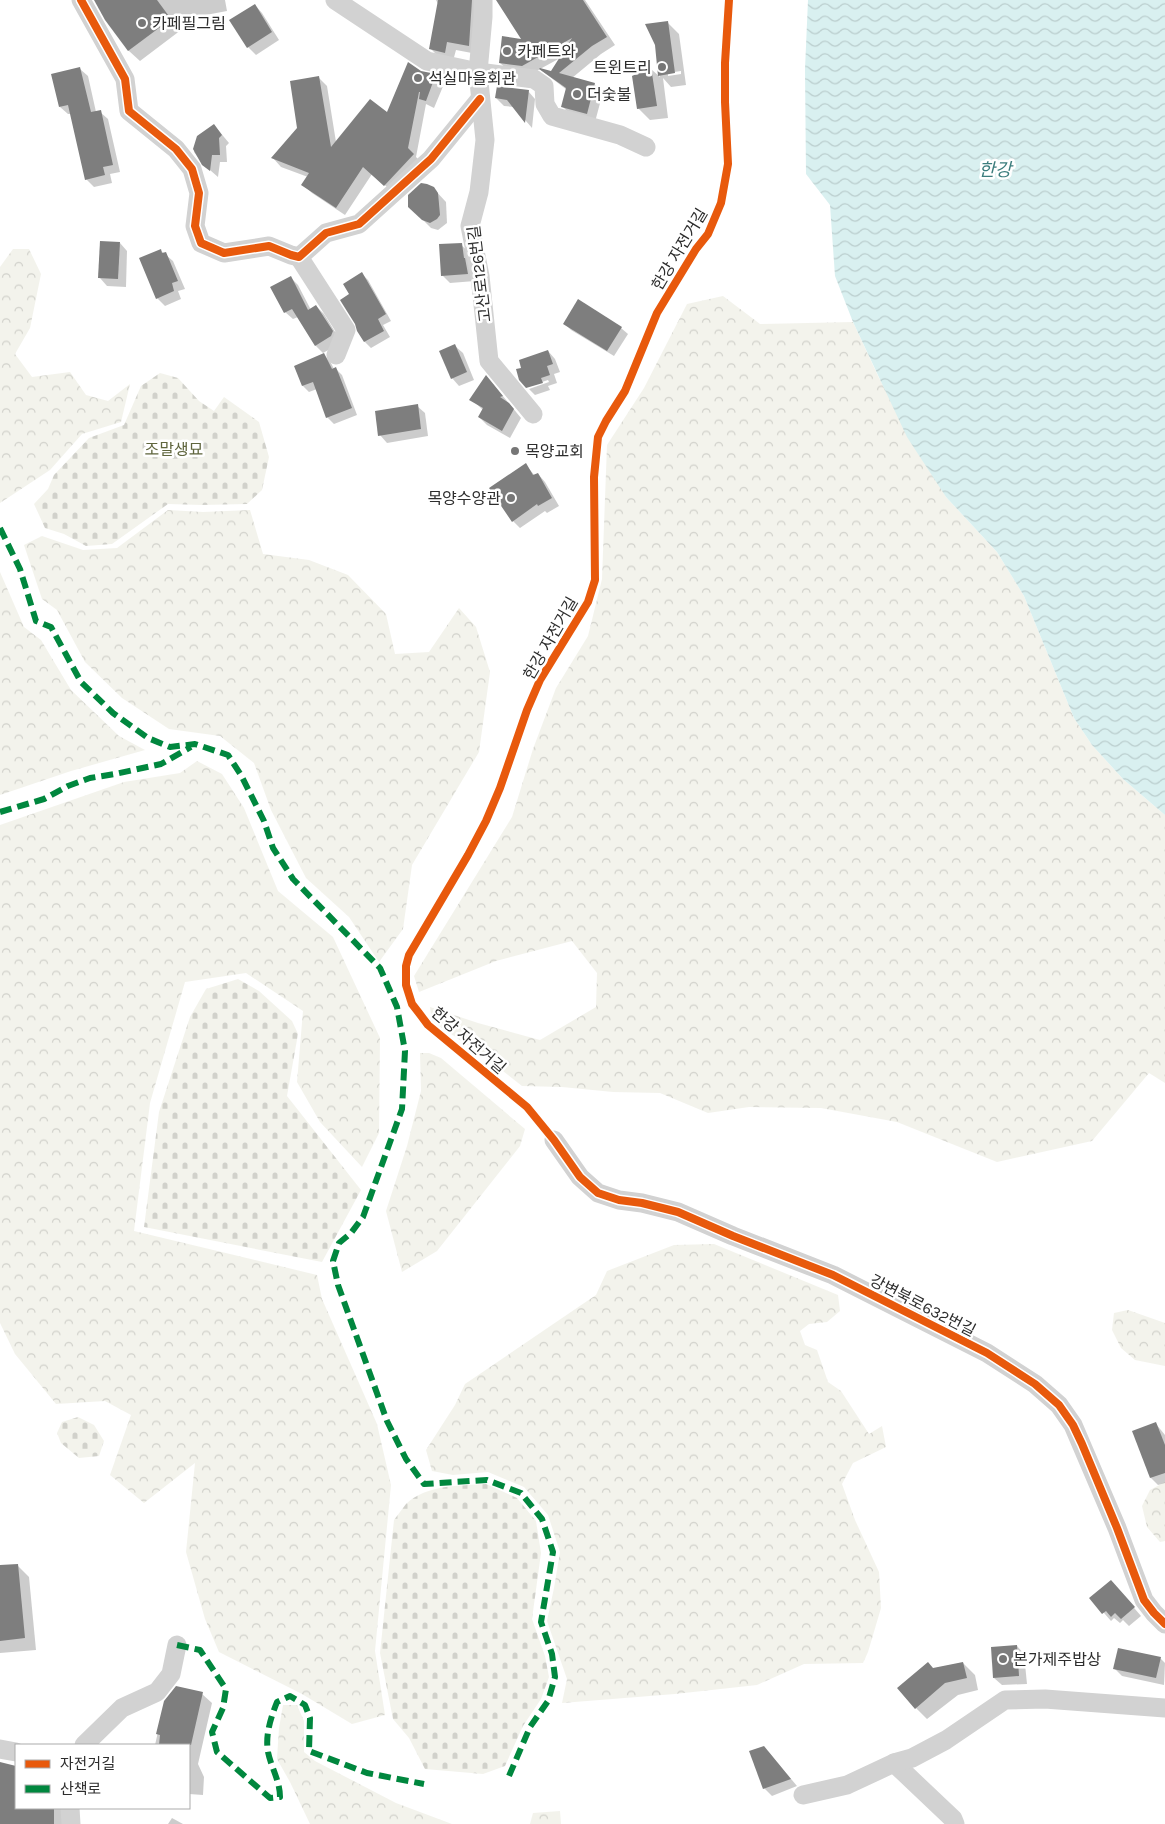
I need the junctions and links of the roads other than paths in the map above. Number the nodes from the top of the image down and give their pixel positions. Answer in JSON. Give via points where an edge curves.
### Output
{"nodes":[{"id":1,"x":81,"y":0,"type":"edge"},
{"id":2,"x":335,"y":0,"type":"edge"},
{"id":3,"x":483,"y":0,"type":"edge"},
{"id":4,"x":478,"y":72,"type":"junction"},
{"id":5,"x":480,"y":99,"type":"junction"},
{"id":6,"x":646,"y":147,"type":"dead end"},
{"id":7,"x":300,"y":257,"type":"junction"},
{"id":8,"x":336,"y":355,"type":"dead end"},
{"id":9,"x":533,"y":414,"type":"dead end"},
{"id":10,"x":554,"y":1140,"type":"dead end"},
{"id":11,"x":1165,"y":1624,"type":"edge"},
{"id":12,"x":177,"y":1645,"type":"dead end"},
{"id":13,"x":1165,"y":1708,"type":"edge"},
{"id":14,"x":85,"y":1744,"type":"edge"},
{"id":15,"x":0,"y":1749,"type":"edge"},
{"id":16,"x":15,"y":1752,"type":"edge"},
{"id":17,"x":894,"y":1764,"type":"junction"},
{"id":18,"x":803,"y":1794,"type":"dead end"},
{"id":19,"x":70,"y":1809,"type":"edge"},
{"id":20,"x":70,"y":1824,"type":"edge"},
{"id":21,"x":955,"y":1824,"type":"edge"}],
"edges":[{"from":1,"to":7,"type":"street","via":[[125,79],[129,111],[176,149],[192,169],[199,193],[195,226],[201,243],[224,253],[269,246]]},
{"from":2,"to":4,"type":"street","via":[[427,61]]},
{"from":3,"to":4,"type":"street","name":"고산로126번길"},
{"from":4,"to":5,"type":"street","name":"고산로126번길"},
{"from":4,"to":6,"type":"street","via":[[534,79],[544,86],[545,104],[552,116],[620,134]]},
{"from":5,"to":7,"type":"street","via":[[431,159],[359,224],[326,233]]},
{"from":5,"to":9,"type":"street","name":"고산로126번길","via":[[486,140],[479,192],[470,226],[480,276],[489,361]]},
{"from":7,"to":8,"type":"street","via":[[346,330]]},
{"from":10,"to":11,"type":"street","name":"강변북로632번길","via":[[580,1177],[598,1193],[685,1214],[833,1275],[987,1353],[1034,1384],[1059,1404],[1073,1425],[1144,1600]]},
{"from":12,"to":14,"type":"street","via":[[171,1674],[157,1692],[122,1708]]},
{"from":13,"to":17,"type":"street","via":[[1045,1699],[1005,1700],[946,1740]]},
{"from":15,"to":16,"type":"street"},
{"from":17,"to":18,"type":"street","via":[[847,1785]]},
{"from":17,"to":21,"type":"street"},
{"from":19,"to":20,"type":"street"}]}
